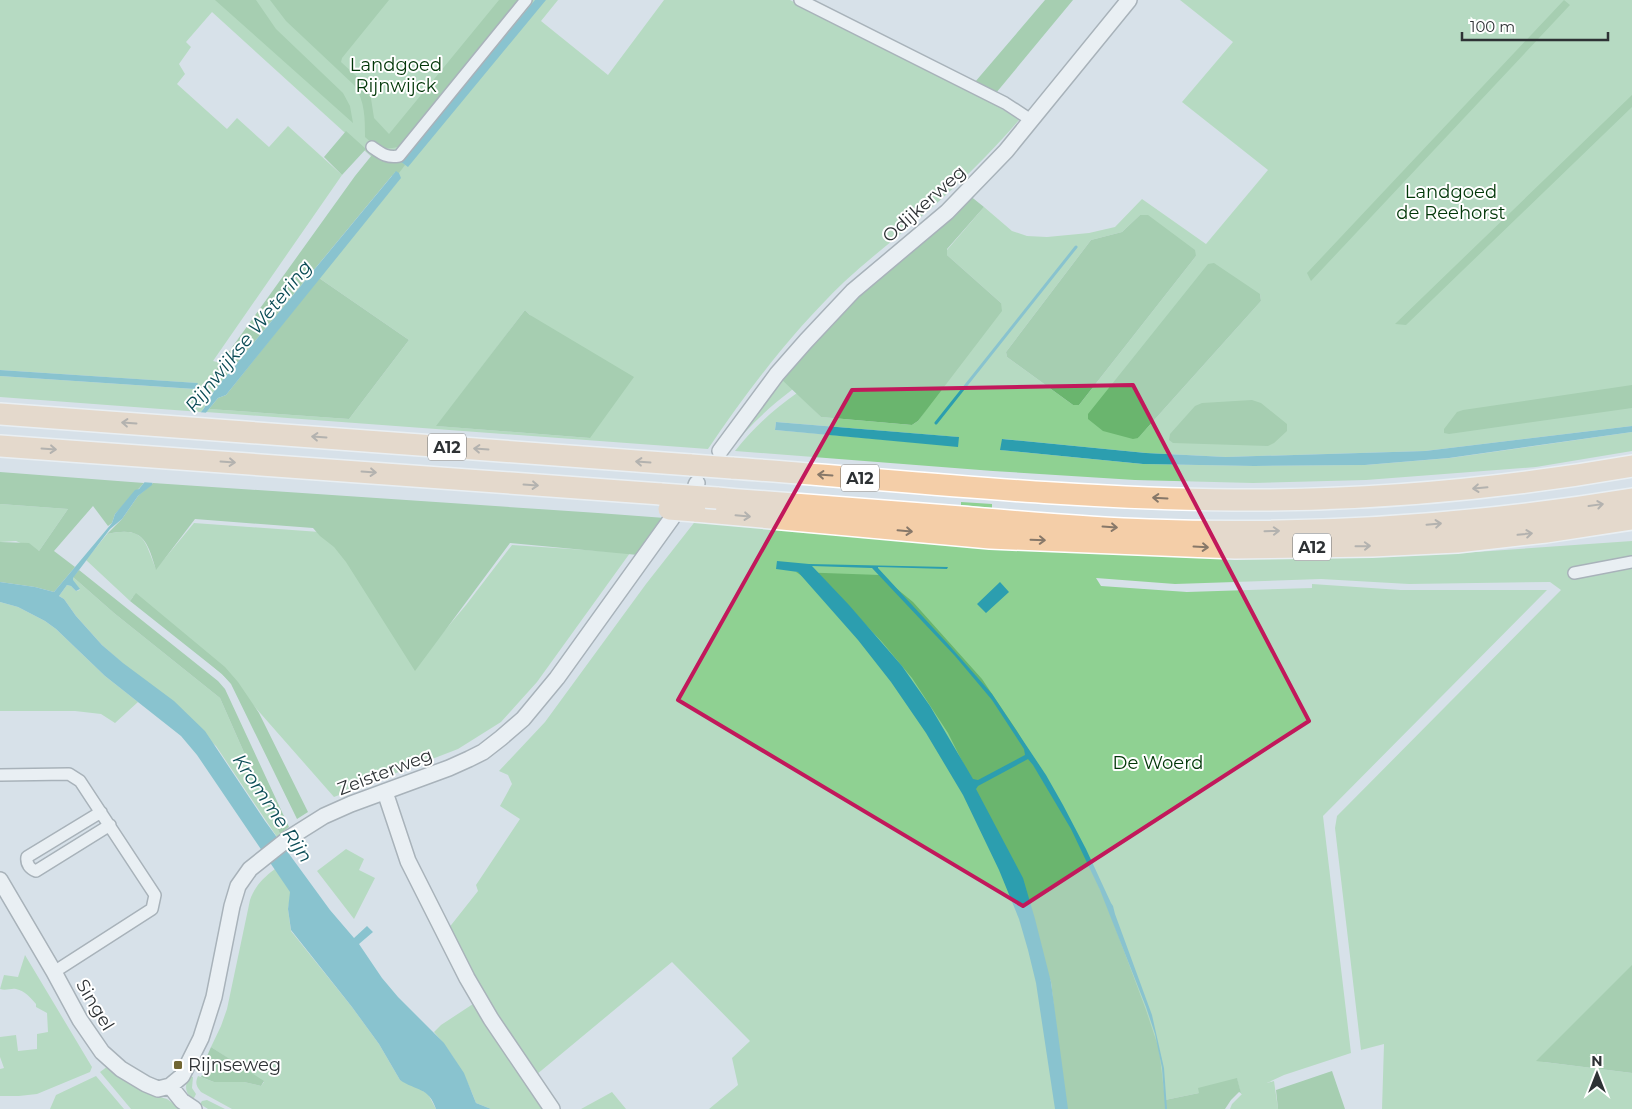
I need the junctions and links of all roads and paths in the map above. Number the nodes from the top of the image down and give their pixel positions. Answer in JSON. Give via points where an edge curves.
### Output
{"nodes":[{"id":1,"x":526,"y":0,"type":"edge"},
{"id":2,"x":800,"y":0,"type":"edge"},
{"id":3,"x":1129,"y":0,"type":"edge"},
{"id":4,"x":1031,"y":120,"type":"junction"},
{"id":5,"x":372,"y":147,"type":"dead end"},
{"id":6,"x":0,"y":414,"type":"edge"},
{"id":7,"x":0,"y":446,"type":"edge"},
{"id":8,"x":726,"y":459,"type":"junction"},
{"id":9,"x":1632,"y":466,"type":"edge"},
{"id":10,"x":1632,"y":499,"type":"edge"},
{"id":11,"x":667,"y":507,"type":"junction"},
{"id":12,"x":1632,"y":519,"type":"edge"},
{"id":13,"x":958,"y":526,"type":"junction"},
{"id":14,"x":990,"y":529,"type":"junction"},
{"id":15,"x":1632,"y":562,"type":"edge"},
{"id":16,"x":1574,"y":573,"type":"dead end"},
{"id":17,"x":0,"y":775,"type":"edge"},
{"id":18,"x":385,"y":792,"type":"junction"},
{"id":19,"x":101,"y":812,"type":"junction"},
{"id":20,"x":110,"y":825,"type":"junction"},
{"id":21,"x":0,"y":881,"type":"edge"},
{"id":22,"x":54,"y":972,"type":"junction"},
{"id":23,"x":170,"y":1086,"type":"junction"},
{"id":24,"x":194,"y":1109,"type":"edge"},
{"id":25,"x":552,"y":1109,"type":"edge"}],
"edges":[{"from":1,"to":5,"type":"street","via":[[399,156],[384,156]]},
{"from":2,"to":4,"type":"street","via":[[1005,103]]},
{"from":3,"to":4,"type":"street","name":"Odijkerweg"},
{"from":4,"to":8,"type":"street","name":"Odijkerweg","via":[[947,212],[853,291],[819,326],[777,374],[736,429]]},
{"from":8,"to":6,"type":"highway","number":"A12","one_way":true,"bridge":true,"via":[[695,478],[203,429]]},
{"from":7,"to":11,"type":"highway","number":"A12","one_way":true,"via":[[627,492]]},
{"from":9,"to":8,"type":"highway","number":"A12","one_way":true,"via":[[1511,485],[1293,500],[1182,499],[961,486]]},
{"from":14,"to":10,"type":"highway","number":"A12","one_way":true,"via":[[1360,529],[1502,518]]},
{"from":11,"to":13,"type":"highway","number":"A12","one_way":true,"bridge":true},
{"from":11,"to":13,"type":"highway","number":"A12","bridge":true,"via":[[717,498]]},
{"from":11,"to":18,"type":"street","name":"Zeisterweg","via":[[556,678],[523,719],[495,743],[469,759]]},
{"from":14,"to":12,"type":"highway","number":"A12","one_way":true,"via":[[1235,548],[1372,546],[1457,542]]},
{"from":13,"to":14,"type":"highway","number":"A12"},
{"from":15,"to":16,"type":"street"},
{"from":17,"to":19,"type":"street","via":[[69,774],[80,781]]},
{"from":18,"to":23,"type":"street","name":"Zeisterweg","via":[[324,816],[286,840],[250,869],[238,886],[232,906],[214,997],[200,1043],[182,1076]]},
{"from":18,"to":25,"type":"street","via":[[408,861],[467,978]]},
{"from":19,"to":20,"type":"street"},
{"from":19,"to":20,"type":"street","via":[[27,857],[29,866],[36,871]]},
{"from":20,"to":22,"type":"street","via":[[155,896],[152,909]]},
{"from":21,"to":22,"type":"street","name":"Singel"},
{"from":22,"to":23,"type":"street","name":"Singel","via":[[102,1052],[146,1084],[158,1089]]},
{"from":23,"to":24,"type":"street","via":[[182,1101]]}]}
